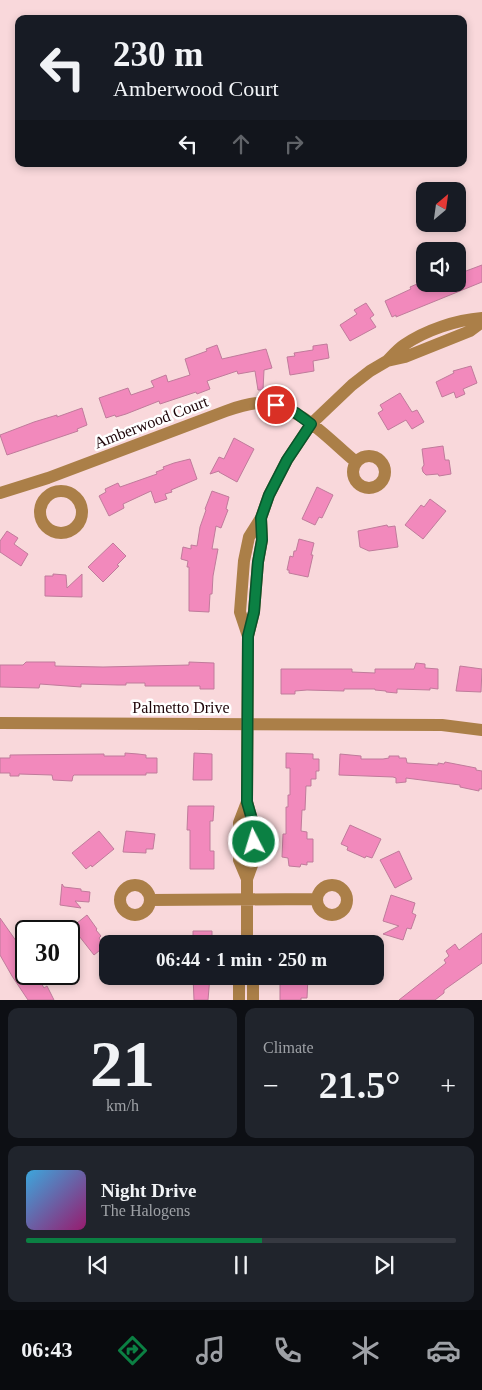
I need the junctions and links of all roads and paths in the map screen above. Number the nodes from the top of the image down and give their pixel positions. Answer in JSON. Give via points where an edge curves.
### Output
{"nodes":[{"id":1,"x":482,"y":318,"type":"edge"},
{"id":2,"x":482,"y":322,"type":"edge"},
{"id":3,"x":387,"y":361,"type":"junction"},
{"id":4,"x":311,"y":424,"type":"junction"},
{"id":5,"x":356,"y":462,"type":"dead end"},
{"id":6,"x":48,"y":478,"type":"junction"},
{"id":7,"x":54,"y":492,"type":"dead end"},
{"id":8,"x":0,"y":493,"type":"edge"},
{"id":9,"x":0,"y":723,"type":"edge"},
{"id":10,"x":247,"y":724,"type":"junction"},
{"id":11,"x":482,"y":730,"type":"edge"},
{"id":12,"x":150,"y":900,"type":"dead end"},
{"id":13,"x":246,"y":900,"type":"junction"},
{"id":14,"x":317,"y":900,"type":"dead end"},
{"id":15,"x":246,"y":935,"type":"edge"},
{"id":16,"x":239,"y":985,"type":"edge"},
{"id":17,"x":253,"y":985,"type":"edge"},
{"id":18,"x":239,"y":1000,"type":"edge"},
{"id":19,"x":253,"y":1000,"type":"edge"}],
"edges":[{"from":1,"to":3,"type":"street","via":[[467,319],[414,339]]},
{"from":2,"to":3,"type":"street","via":[[470,331]]},
{"from":3,"to":4,"type":"street","via":[[352,385]]},
{"from":4,"to":5,"type":"street","name":"Amberwood Court"},
{"from":4,"to":6,"type":"street","name":"Amberwood Court","via":[[296,413],[262,402]]},
{"from":4,"to":10,"type":"street","via":[[287,460],[261,518],[262,540],[248,636]]},
{"from":6,"to":7,"type":"street"},
{"from":6,"to":8,"type":"street","name":"Amberwood Court"},
{"from":9,"to":10,"type":"street","name":"Palmetto Drive"},
{"from":10,"to":11,"type":"street","name":"Palmetto Drive","via":[[442,725]]},
{"from":10,"to":13,"type":"street","via":[[247,802],[253,823],[254,860],[247,879]]},
{"from":12,"to":13,"type":"street"},
{"from":13,"to":14,"type":"street"},
{"from":13,"to":15,"type":"street"},
{"from":16,"to":18,"type":"street"},
{"from":17,"to":19,"type":"street"}]}
